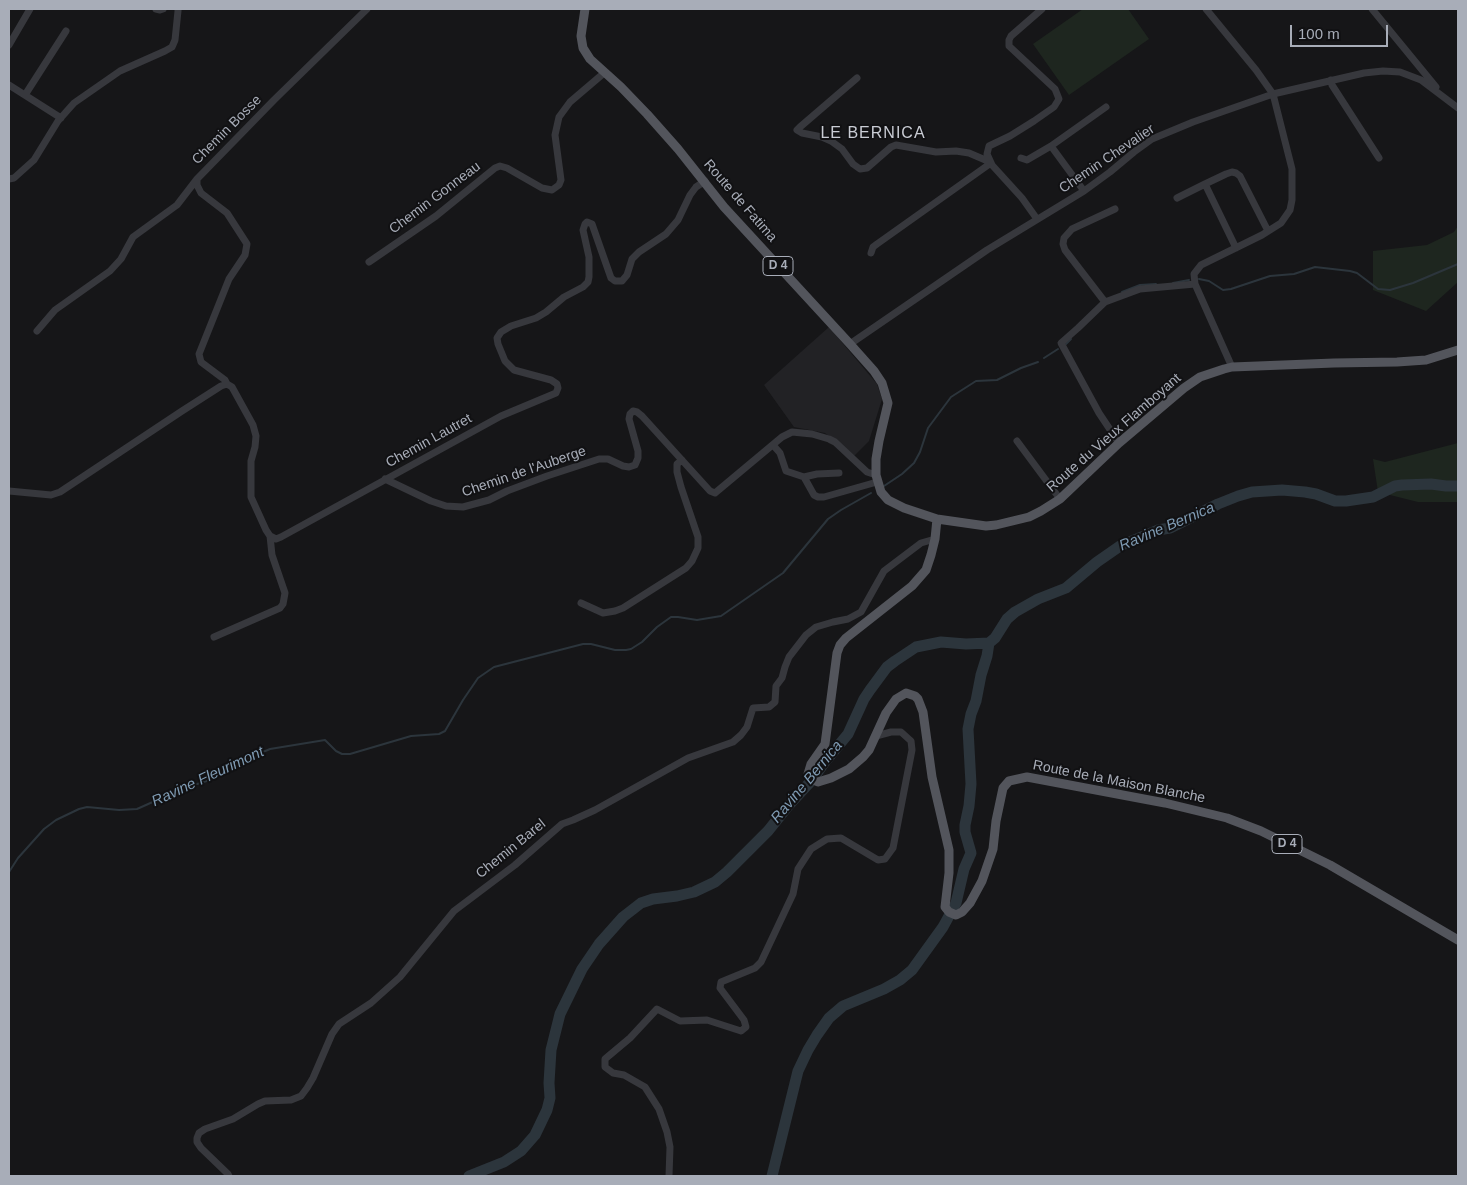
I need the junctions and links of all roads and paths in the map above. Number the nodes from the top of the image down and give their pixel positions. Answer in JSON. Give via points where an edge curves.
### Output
{"nodes":[{"id":1,"x":30,"y":9,"type":"edge"},
{"id":2,"x":156,"y":9,"type":"edge"},
{"id":3,"x":163,"y":9,"type":"edge"},
{"id":4,"x":178,"y":9,"type":"edge"},
{"id":5,"x":367,"y":9,"type":"edge"},
{"id":6,"x":584,"y":9,"type":"edge"},
{"id":7,"x":1042,"y":9,"type":"edge"},
{"id":8,"x":1206,"y":9,"type":"edge"},
{"id":9,"x":1372,"y":9,"type":"edge"},
{"id":10,"x":66,"y":31,"type":"dead end"},
{"id":11,"x":9,"y":45,"type":"edge"},
{"id":12,"x":604,"y":73,"type":"junction"},
{"id":13,"x":857,"y":78,"type":"dead end"},
{"id":14,"x":1331,"y":80,"type":"junction"},
{"id":15,"x":9,"y":85,"type":"edge"},
{"id":16,"x":1273,"y":94,"type":"junction"},
{"id":17,"x":26,"y":95,"type":"junction"},
{"id":18,"x":1443,"y":95,"type":"junction"},
{"id":19,"x":1106,"y":106,"type":"dead end"},
{"id":20,"x":1458,"y":108,"type":"edge"},
{"id":21,"x":61,"y":118,"type":"junction"},
{"id":22,"x":1052,"y":146,"type":"junction"},
{"id":23,"x":1021,"y":158,"type":"dead end"},
{"id":24,"x":1379,"y":158,"type":"dead end"},
{"id":25,"x":991,"y":162,"type":"junction"},
{"id":26,"x":9,"y":179,"type":"edge"},
{"id":27,"x":197,"y":179,"type":"junction"},
{"id":28,"x":704,"y":181,"type":"junction"},
{"id":29,"x":1205,"y":184,"type":"junction"},
{"id":30,"x":1084,"y":191,"type":"junction"},
{"id":31,"x":1177,"y":198,"type":"dead end"},
{"id":32,"x":1115,"y":209,"type":"dead end"},
{"id":33,"x":1037,"y":219,"type":"junction"},
{"id":34,"x":1268,"y":231,"type":"junction"},
{"id":35,"x":1236,"y":248,"type":"junction"},
{"id":36,"x":871,"y":253,"type":"dead end"},
{"id":37,"x":369,"y":262,"type":"dead end"},
{"id":38,"x":1195,"y":284,"type":"junction"},
{"id":39,"x":1105,"y":302,"type":"junction"},
{"id":40,"x":37,"y":331,"type":"dead end"},
{"id":41,"x":850,"y":344,"type":"junction"},
{"id":42,"x":1458,"y":350,"type":"edge"},
{"id":43,"x":1232,"y":367,"type":"junction"},
{"id":44,"x":227,"y":384,"type":"junction"},
{"id":45,"x":1018,"y":441,"type":"dead end"},
{"id":46,"x":1119,"y":443,"type":"junction"},
{"id":47,"x":773,"y":445,"type":"junction"},
{"id":48,"x":682,"y":460,"type":"junction"},
{"id":49,"x":839,"y":473,"type":"dead end"},
{"id":50,"x":804,"y":477,"type":"junction"},
{"id":51,"x":876,"y":479,"type":"junction"},
{"id":52,"x":385,"y":480,"type":"junction"},
{"id":53,"x":9,"y":491,"type":"edge"},
{"id":54,"x":1060,"y":498,"type":"junction"},
{"id":55,"x":937,"y":519,"type":"junction"},
{"id":56,"x":270,"y":536,"type":"junction"},
{"id":57,"x":935,"y":539,"type":"junction"},
{"id":58,"x":581,"y":603,"type":"dead end"},
{"id":59,"x":214,"y":637,"type":"dead end"},
{"id":60,"x":876,"y":736,"type":"junction"},
{"id":61,"x":1458,"y":940,"type":"edge"},
{"id":62,"x":229,"y":1176,"type":"edge"},
{"id":63,"x":669,"y":1176,"type":"edge"}],
"edges":[{"from":1,"to":11,"type":"street"},
{"from":2,"to":3,"type":"street"},
{"from":4,"to":21,"type":"street","via":[[172,47],[120,71],[74,103]]},
{"from":5,"to":27,"type":"street","name":"Chemin Bosse"},
{"from":6,"to":12,"type":"main road","name":"Route de Fatima","number":"D 4","via":[[581,36],[584,48]]},
{"from":7,"to":25,"type":"street","via":[[1012,36],[1009,46],[1055,89],[1059,99],[1054,107],[1034,121],[990,146],[987,154]]},
{"from":8,"to":16,"type":"street"},
{"from":9,"to":18,"type":"street"},
{"from":10,"to":17,"type":"street"},
{"from":12,"to":28,"type":"main road","name":"Route de Fatima","number":"D 4","via":[[647,114]]},
{"from":12,"to":37,"type":"street","name":"Chemin Gonneau","via":[[570,102],[559,117],[555,135],[559,185],[552,190],[542,188],[507,168],[495,168],[436,216]]},
{"from":13,"to":25,"type":"street","via":[[797,130],[831,141],[860,169],[867,168],[896,145],[936,152],[969,153]]},
{"from":14,"to":16,"type":"street","name":"Chemin Chevalier"},
{"from":14,"to":18,"type":"street","name":"Chemin Chevalier","via":[[1364,73],[1400,72],[1421,80]]},
{"from":14,"to":24,"type":"street"},
{"from":15,"to":17,"type":"street"},
{"from":16,"to":30,"type":"street","name":"Chemin Chevalier","via":[[1152,140]]},
{"from":16,"to":34,"type":"street","via":[[1292,169],[1292,200],[1290,210],[1281,223]]},
{"from":17,"to":21,"type":"street"},
{"from":18,"to":20,"type":"street","name":"Chemin Chevalier"},
{"from":19,"to":22,"type":"street"},
{"from":21,"to":26,"type":"street","via":[[34,160]]},
{"from":22,"to":23,"type":"street","via":[[1027,160]]},
{"from":22,"to":30,"type":"street"},
{"from":25,"to":33,"type":"street"},
{"from":25,"to":36,"type":"street","via":[[873,247]]},
{"from":27,"to":40,"type":"street","via":[[177,205],[133,237],[110,271],[55,310]]},
{"from":27,"to":44,"type":"street","name":"Chemin Bosse","via":[[201,193],[228,213],[247,244],[245,256],[229,278],[199,354],[201,362]]},
{"from":28,"to":41,"type":"main road","name":"Route de Fatima","number":"D 4"},
{"from":28,"to":52,"type":"street","name":"Chemin Lautret","via":[[690,195],[678,220],[666,234],[632,259],[622,281],[611,278],[592,224],[587,222],[583,230],[589,257],[588,282],[536,318],[501,332],[497,338],[505,361],[514,370],[551,380],[557,384],[556,393],[501,416]]},
{"from":29,"to":31,"type":"street"},
{"from":29,"to":34,"type":"street","via":[[1236,173]]},
{"from":29,"to":35,"type":"street"},
{"from":30,"to":33,"type":"street","name":"Chemin Chevalier"},
{"from":32,"to":39,"type":"street","via":[[1072,229],[1063,244]]},
{"from":33,"to":41,"type":"street","name":"Chemin Chevalier"},
{"from":34,"to":35,"type":"street"},
{"from":35,"to":38,"type":"street","via":[[1201,266],[1194,274]]},
{"from":38,"to":39,"type":"street","via":[[1140,289]]},
{"from":38,"to":43,"type":"street"},
{"from":39,"to":46,"type":"street","via":[[1061,343]]},
{"from":41,"to":51,"type":"main road","name":"Route de Fatima","number":"D 4","via":[[874,371],[887,394],[887,412],[876,459]]},
{"from":42,"to":43,"type":"main road","name":"Route du Vieux Flamboyant","via":[[1426,360]]},
{"from":43,"to":46,"type":"main road","name":"Route du Vieux Flamboyant","via":[[1200,377]]},
{"from":44,"to":53,"type":"street","via":[[60,492],[51,495]]},
{"from":44,"to":56,"type":"street","via":[[232,387],[253,425],[256,436],[251,462],[251,497]]},
{"from":45,"to":54,"type":"street"},
{"from":46,"to":54,"type":"main road","name":"Route du Vieux Flamboyant"},
{"from":47,"to":48,"type":"street","name":"Chemin de l'Auberge","via":[[715,493],[710,492]]},
{"from":47,"to":50,"type":"street","via":[[780,453],[786,471]]},
{"from":47,"to":51,"type":"street","name":"Chemin de l'Auberge","via":[[792,432],[821,436],[835,442]]},
{"from":48,"to":52,"type":"street","name":"Chemin de l'Auberge","via":[[642,416],[633,411],[629,419],[638,458],[635,465],[629,467],[599,459],[463,508],[431,501]]},
{"from":48,"to":58,"type":"street","via":[[677,472],[698,537],[692,561],[623,608],[603,613]]},
{"from":49,"to":50,"type":"street"},
{"from":50,"to":51,"type":"street","via":[[818,497],[862,487]]},
{"from":51,"to":55,"type":"main road","via":[[888,500]]},
{"from":52,"to":56,"type":"street","name":"Chemin Lautret","via":[[281,537]]},
{"from":54,"to":55,"type":"main road","name":"Route du Vieux Flamboyant","via":[[1041,512],[996,525]]},
{"from":55,"to":57,"type":"main road","name":"Route de la Maison Blanche","number":"D 4"},
{"from":56,"to":59,"type":"street","via":[[272,555],[285,594],[283,604]]},
{"from":57,"to":60,"type":"main road","name":"Route de la Maison Blanche","number":"D 4","via":[[926,570],[912,586],[840,645],[825,744],[808,774],[818,782],[830,778],[863,757]]},
{"from":57,"to":62,"type":"street","name":"Chemin Barel","via":[[921,543],[884,571],[861,612],[848,620],[816,627],[806,635],[790,656],[776,686],[775,702],[769,707],[753,708],[747,727],[733,742],[688,758],[595,810],[562,824],[454,911],[400,977],[372,1004],[339,1024],[301,1096],[258,1104],[199,1133],[197,1142],[201,1148]]},
{"from":60,"to":61,"type":"main road","name":"Route de la Maison Blanche","number":"D 4","via":[[896,698],[909,693],[918,699],[949,850],[945,907],[956,915],[970,903],[990,861],[1003,788],[1009,781],[1027,777],[1165,803],[1261,830],[1330,865]]},
{"from":60,"to":63,"type":"street","via":[[902,732],[911,741],[893,848],[885,858],[878,860],[841,838],[828,838],[811,850],[798,869],[793,894],[761,962],[755,968],[721,982],[720,988],[746,1026],[741,1031],[707,1020],[680,1022],[657,1009],[605,1059],[605,1067],[645,1087],[659,1109],[670,1148]]}]}
